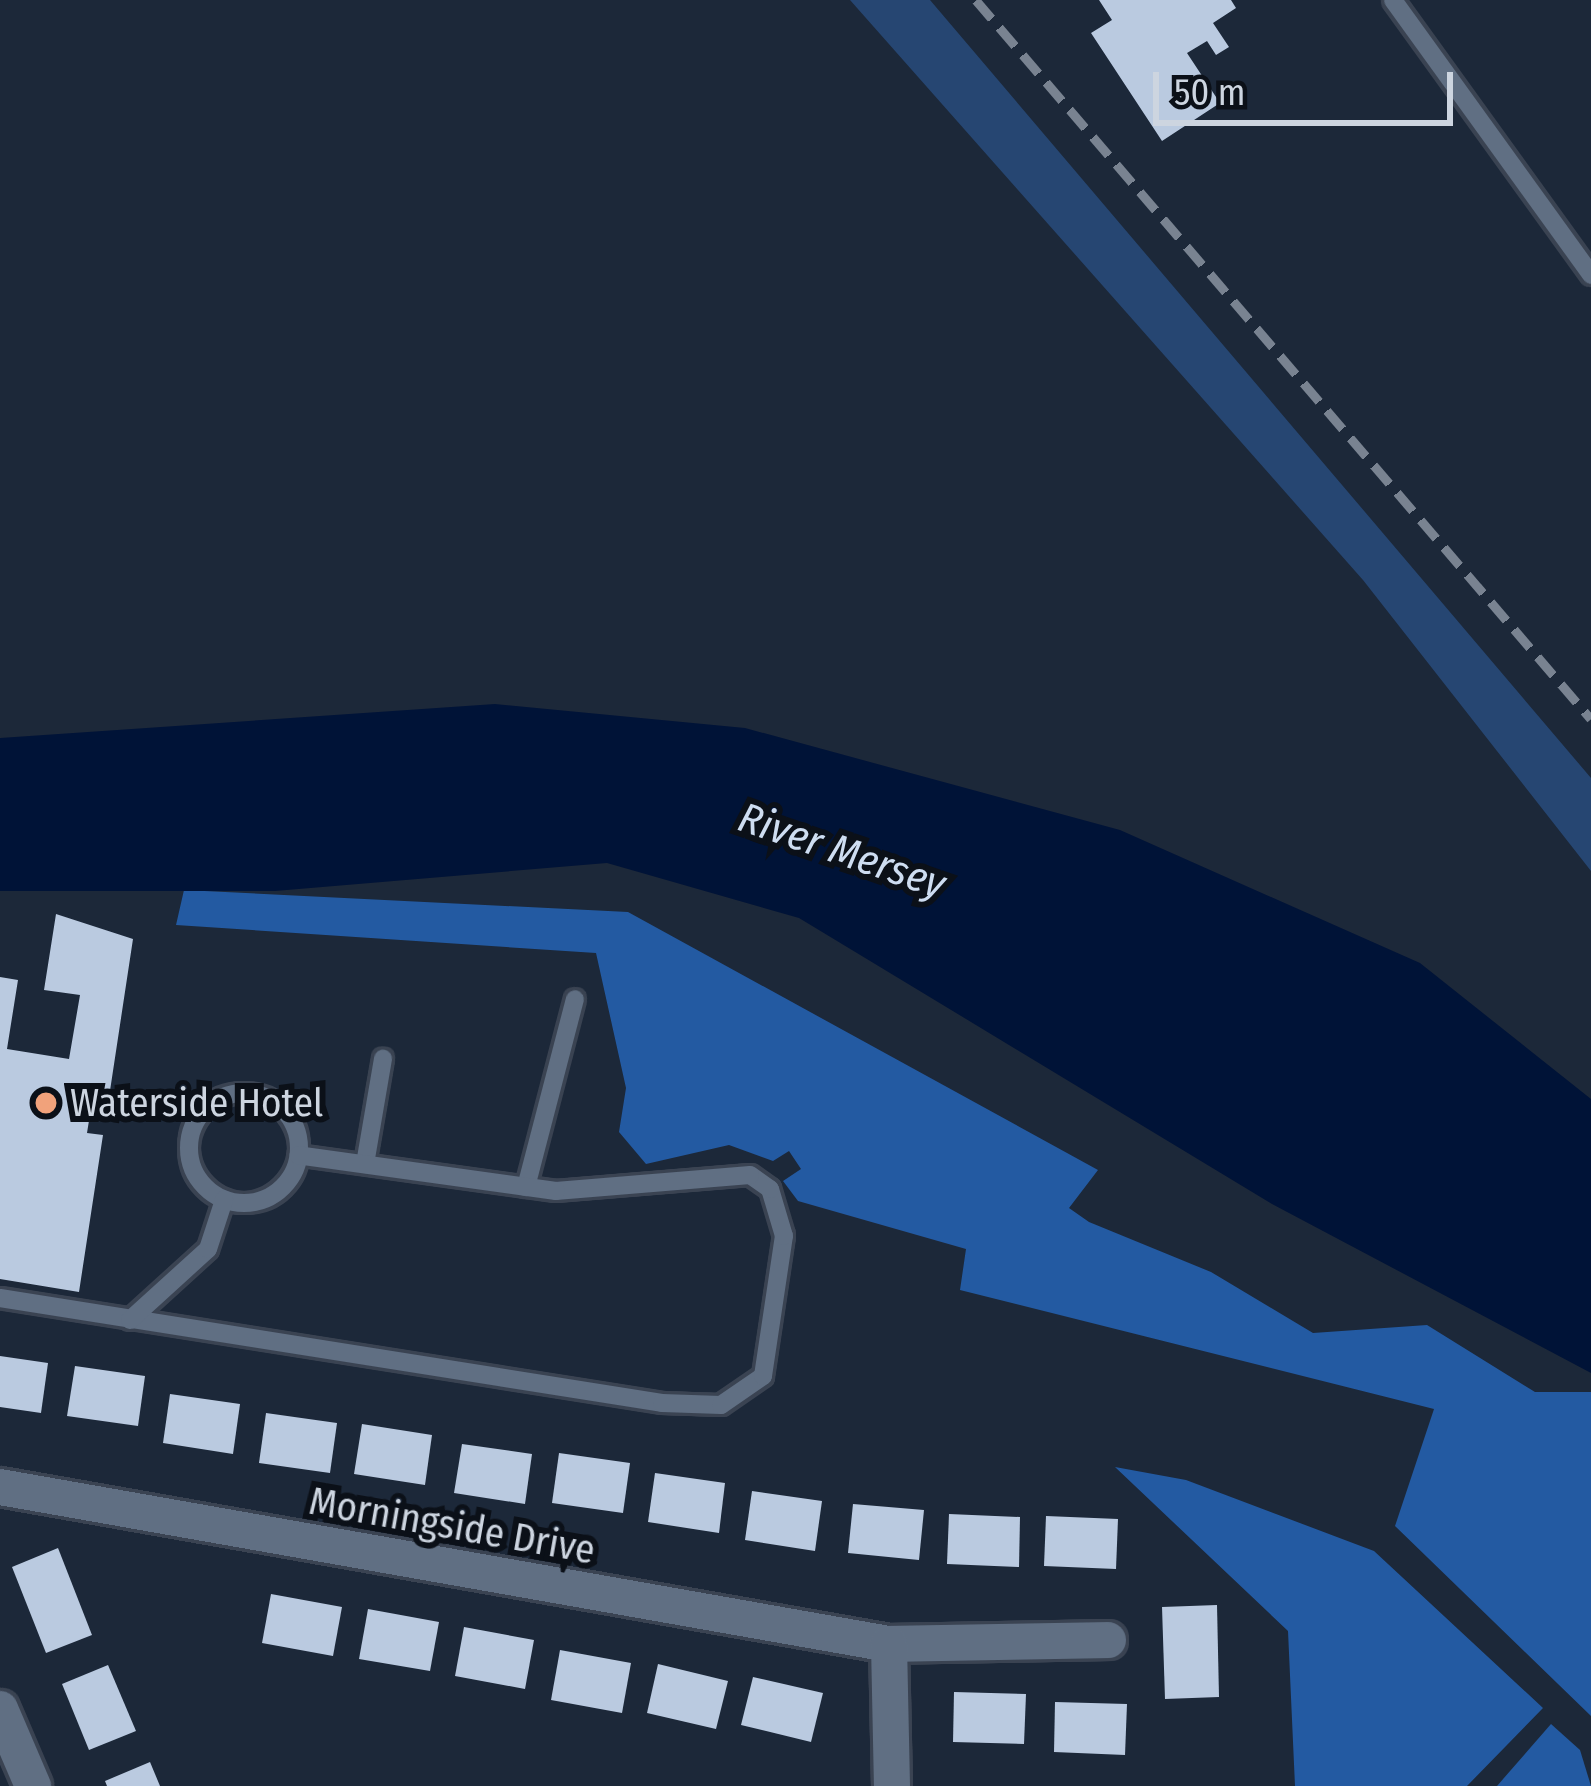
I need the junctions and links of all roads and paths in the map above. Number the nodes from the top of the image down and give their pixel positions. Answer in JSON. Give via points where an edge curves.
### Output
{"nodes":[{"id":1,"x":1393,"y":0,"type":"edge"},
{"id":2,"x":1591,"y":275,"type":"edge"},
{"id":3,"x":575,"y":999,"type":"dead end"},
{"id":4,"x":383,"y":1059,"type":"dead end"},
{"id":5,"x":298,"y":1155,"type":"junction"},
{"id":6,"x":365,"y":1164,"type":"junction"},
{"id":7,"x":526,"y":1187,"type":"junction"},
{"id":8,"x":224,"y":1200,"type":"junction"},
{"id":9,"x":0,"y":1298,"type":"edge"},
{"id":10,"x":130,"y":1320,"type":"junction"},
{"id":11,"x":0,"y":1487,"type":"edge"},
{"id":12,"x":1108,"y":1640,"type":"dead end"},
{"id":13,"x":889,"y":1644,"type":"junction"},
{"id":14,"x":0,"y":1709,"type":"edge"},
{"id":15,"x":33,"y":1786,"type":"edge"},
{"id":16,"x":892,"y":1786,"type":"edge"}],
"edges":[{"from":1,"to":2,"type":"lane"},
{"from":3,"to":7,"type":"lane"},
{"from":4,"to":6,"type":"lane"},
{"from":5,"to":6,"type":"lane"},
{"from":5,"to":8,"type":"lane","via":[[278,1192]]},
{"from":5,"to":8,"type":"lane","via":[[295,1125],[269,1098],[216,1099],[192,1126],[189,1161]]},
{"from":6,"to":7,"type":"lane"},
{"from":7,"to":10,"type":"lane","via":[[723,1171],[770,1190],[784,1236],[764,1376],[721,1405],[662,1403]]},
{"from":8,"to":10,"type":"lane","via":[[208,1249]]},
{"from":9,"to":10,"type":"lane"},
{"from":11,"to":13,"type":"street","name":"Morningside Drive"},
{"from":12,"to":13,"type":"street","name":"Morningside Drive"},
{"from":13,"to":16,"type":"street"},
{"from":14,"to":15,"type":"street"}]}
